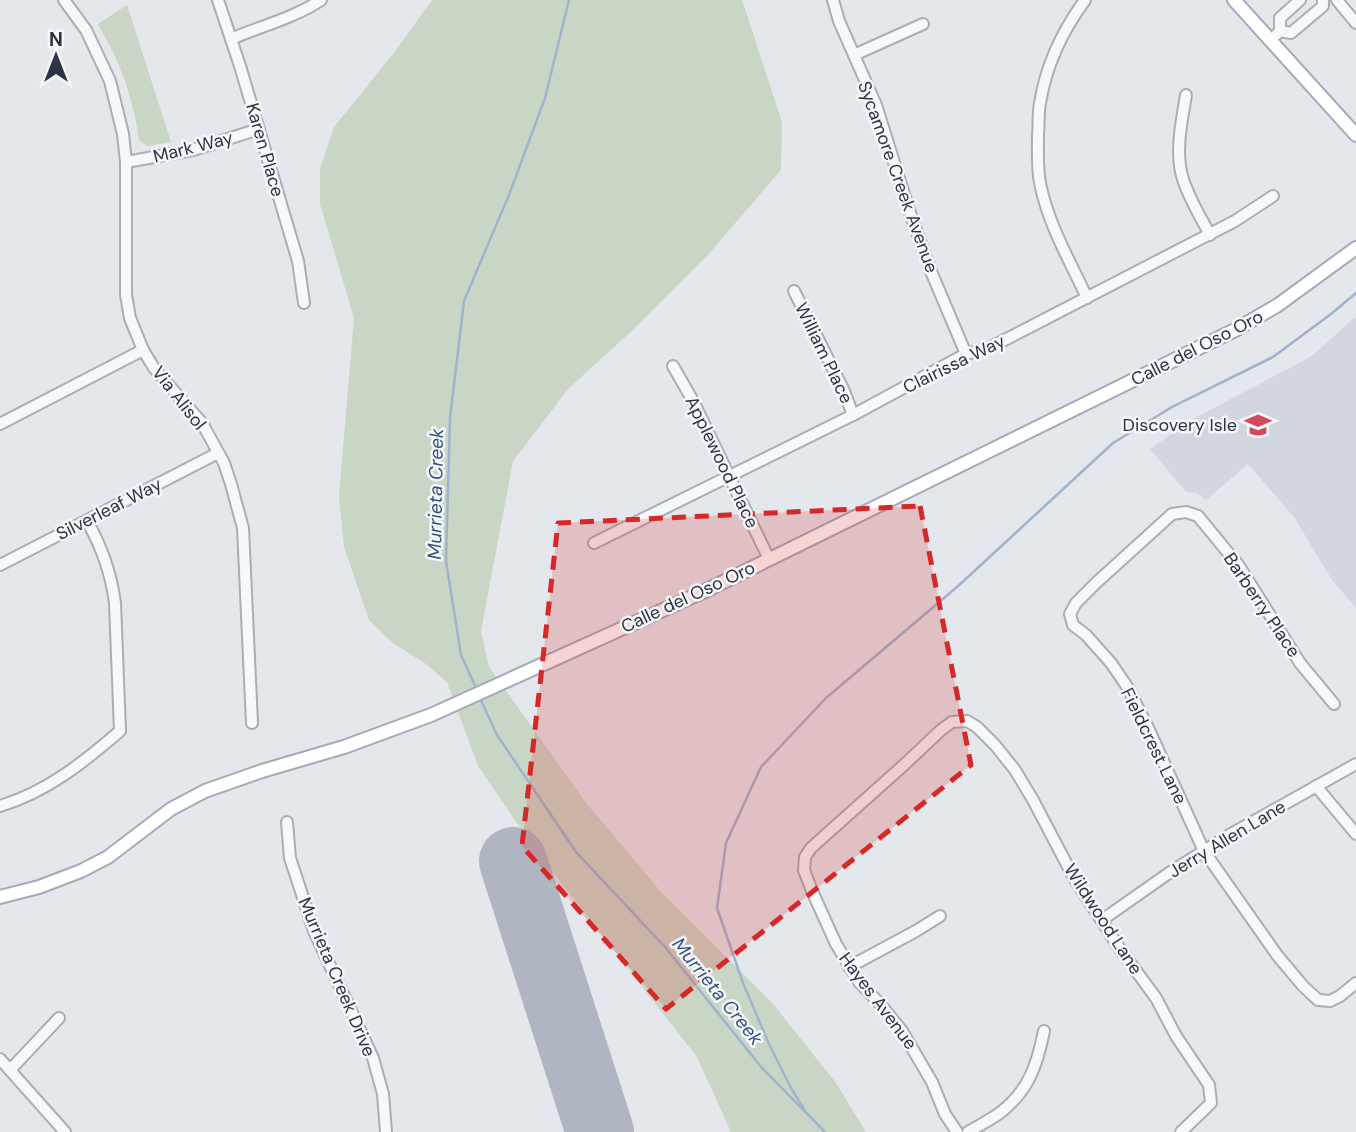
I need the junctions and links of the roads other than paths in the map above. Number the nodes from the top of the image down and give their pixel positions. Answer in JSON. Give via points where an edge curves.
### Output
{"nodes":[{"id":1,"x":64,"y":0,"type":"edge"},
{"id":2,"x":218,"y":0,"type":"edge"},
{"id":3,"x":321,"y":0,"type":"edge"},
{"id":4,"x":832,"y":0,"type":"edge"},
{"id":5,"x":1085,"y":0,"type":"edge"},
{"id":6,"x":1234,"y":0,"type":"edge"},
{"id":7,"x":1301,"y":0,"type":"edge"},
{"id":8,"x":1323,"y":0,"type":"edge"},
{"id":9,"x":1337,"y":0,"type":"edge"},
{"id":10,"x":1314,"y":13,"type":"junction"},
{"id":11,"x":1356,"y":23,"type":"edge"},
{"id":12,"x":923,"y":24,"type":"dead end"},
{"id":13,"x":1280,"y":31,"type":"junction"},
{"id":14,"x":231,"y":38,"type":"junction"},
{"id":15,"x":1270,"y":41,"type":"junction"},
{"id":16,"x":853,"y":55,"type":"junction"},
{"id":17,"x":1186,"y":95,"type":"dead end"},
{"id":18,"x":259,"y":129,"type":"junction"},
{"id":19,"x":1356,"y":135,"type":"edge"},
{"id":20,"x":126,"y":162,"type":"junction"},
{"id":21,"x":1273,"y":196,"type":"dead end"},
{"id":22,"x":1210,"y":235,"type":"junction"},
{"id":23,"x":1356,"y":248,"type":"edge"},
{"id":24,"x":794,"y":292,"type":"dead end"},
{"id":25,"x":1087,"y":298,"type":"junction"},
{"id":26,"x":304,"y":303,"type":"dead end"},
{"id":27,"x":144,"y":350,"type":"junction"},
{"id":28,"x":966,"y":354,"type":"junction"},
{"id":29,"x":673,"y":366,"type":"dead end"},
{"id":30,"x":853,"y":415,"type":"junction"},
{"id":31,"x":0,"y":424,"type":"edge"},
{"id":32,"x":218,"y":453,"type":"junction"},
{"id":33,"x":728,"y":477,"type":"junction"},
{"id":34,"x":1186,"y":512,"type":"joint"},
{"id":35,"x":86,"y":521,"type":"junction"},
{"id":36,"x":594,"y":543,"type":"dead end"},
{"id":37,"x":769,"y":559,"type":"junction"},
{"id":38,"x":0,"y":565,"type":"edge"},
{"id":39,"x":1334,"y":704,"type":"dead end"},
{"id":40,"x":952,"y":722,"type":"joint"},
{"id":41,"x":252,"y":723,"type":"dead end"},
{"id":42,"x":1356,"y":764,"type":"edge"},
{"id":43,"x":1316,"y":786,"type":"junction"},
{"id":44,"x":0,"y":806,"type":"edge"},
{"id":45,"x":287,"y":822,"type":"dead end"},
{"id":46,"x":1356,"y":834,"type":"edge"},
{"id":47,"x":1204,"y":851,"type":"junction"},
{"id":48,"x":0,"y":897,"type":"edge"},
{"id":49,"x":940,"y":916,"type":"dead end"},
{"id":50,"x":1102,"y":920,"type":"junction"},
{"id":51,"x":849,"y":967,"type":"junction"},
{"id":52,"x":1356,"y":983,"type":"edge"},
{"id":53,"x":59,"y":1018,"type":"dead end"},
{"id":54,"x":1044,"y":1031,"type":"dead end"},
{"id":55,"x":0,"y":1059,"type":"edge"},
{"id":56,"x":10,"y":1070,"type":"junction"},
{"id":57,"x":65,"y":1132,"type":"edge"},
{"id":58,"x":386,"y":1132,"type":"edge"},
{"id":59,"x":957,"y":1132,"type":"edge"},
{"id":60,"x":968,"y":1132,"type":"edge"},
{"id":61,"x":1181,"y":1132,"type":"edge"}],
"edges":[{"from":1,"to":20,"type":"street","name":"Via Alisol","via":[[86,30],[110,81]]},
{"from":2,"to":14,"type":"street","name":"Karen Place"},
{"from":3,"to":14,"type":"street","via":[[285,19]]},
{"from":4,"to":16,"type":"street","name":"Sycamore Creek Avenue"},
{"from":5,"to":25,"type":"street","via":[[1051,61],[1040,103],[1038,150],[1045,204]]},
{"from":6,"to":15,"type":"main road"},
{"from":7,"to":10,"type":"street"},
{"from":7,"to":13,"type":"street","via":[[1280,18]]},
{"from":8,"to":10,"type":"street"},
{"from":9,"to":11,"type":"street"},
{"from":10,"to":13,"type":"street","via":[[1291,33]]},
{"from":12,"to":16,"type":"street"},
{"from":13,"to":15,"type":"street"},
{"from":14,"to":18,"type":"street","name":"Karen Place"},
{"from":15,"to":19,"type":"main road"},
{"from":16,"to":28,"type":"street","name":"Sycamore Creek Avenue","via":[[876,105],[930,269]]},
{"from":17,"to":22,"type":"street","via":[[1179,151],[1182,174]]},
{"from":18,"to":20,"type":"street","name":"Mark Way","via":[[193,150]]},
{"from":18,"to":26,"type":"street","name":"Karen Place","via":[[298,261]]},
{"from":20,"to":27,"type":"street","name":"Via Alisol","via":[[126,295]]},
{"from":21,"to":22,"type":"street","name":"Clairissa Way"},
{"from":22,"to":25,"type":"street","name":"Clairissa Way"},
{"from":23,"to":37,"type":"main road","name":"Calle del Oso Oro","via":[[1237,329]]},
{"from":24,"to":30,"type":"street","name":"William Place"},
{"from":25,"to":28,"type":"street","name":"Clairissa Way","via":[[989,348]]},
{"from":27,"to":31,"type":"street"},
{"from":27,"to":32,"type":"street","name":"Via Alisol","via":[[202,423]]},
{"from":28,"to":30,"type":"street","name":"Clairissa Way"},
{"from":29,"to":33,"type":"street","name":"Applewood Place"},
{"from":30,"to":33,"type":"street","name":"Clairissa Way"},
{"from":32,"to":35,"type":"street","name":"Silverleaf Way"},
{"from":32,"to":41,"type":"street","name":"Via Alisol","via":[[243,528]]},
{"from":33,"to":36,"type":"street","name":"Clairissa Way"},
{"from":33,"to":37,"type":"street","name":"Applewood Place"},
{"from":34,"to":39,"type":"street","name":"Barberry Place","via":[[1198,516],[1240,566],[1300,663]]},
{"from":34,"to":47,"type":"street","name":"Fieldcrest Lane","via":[[1172,514],[1096,583],[1070,614],[1073,625],[1111,663],[1128,688]]},
{"from":35,"to":38,"type":"street","name":"Silverleaf Way"},
{"from":35,"to":44,"type":"street","via":[[112,583],[120,731],[46,787]]},
{"from":37,"to":48,"type":"main road","name":"Calle del Oso Oro","via":[[431,715],[205,791],[172,809],[108,857],[51,883]]},
{"from":40,"to":50,"type":"street","name":"Wildwood Lane","via":[[967,721],[977,727],[1015,770]]},
{"from":40,"to":51,"type":"street","name":"Hayes Avenue","via":[[805,857],[804,870],[812,891]]},
{"from":42,"to":43,"type":"street","name":"Jerry Allen Lane"},
{"from":43,"to":46,"type":"street"},
{"from":43,"to":47,"type":"street","name":"Jerry Allen Lane"},
{"from":45,"to":58,"type":"street","name":"Murrieta Creek Drive","via":[[290,858],[314,931],[373,1058],[383,1094]]},
{"from":47,"to":50,"type":"street","name":"Jerry Allen Lane"},
{"from":47,"to":52,"type":"street","name":"Fieldcrest Lane","via":[[1278,956],[1318,1000],[1330,1001]]},
{"from":49,"to":51,"type":"street"},
{"from":50,"to":61,"type":"street","name":"Wildwood Lane","via":[[1209,1085],[1211,1103]]},
{"from":51,"to":59,"type":"street","name":"Hayes Avenue","via":[[902,1031]]},
{"from":53,"to":56,"type":"street"},
{"from":54,"to":60,"type":"street","via":[[1031,1077],[1021,1093],[1000,1113]]},
{"from":55,"to":56,"type":"street"},
{"from":56,"to":57,"type":"street"}]}
